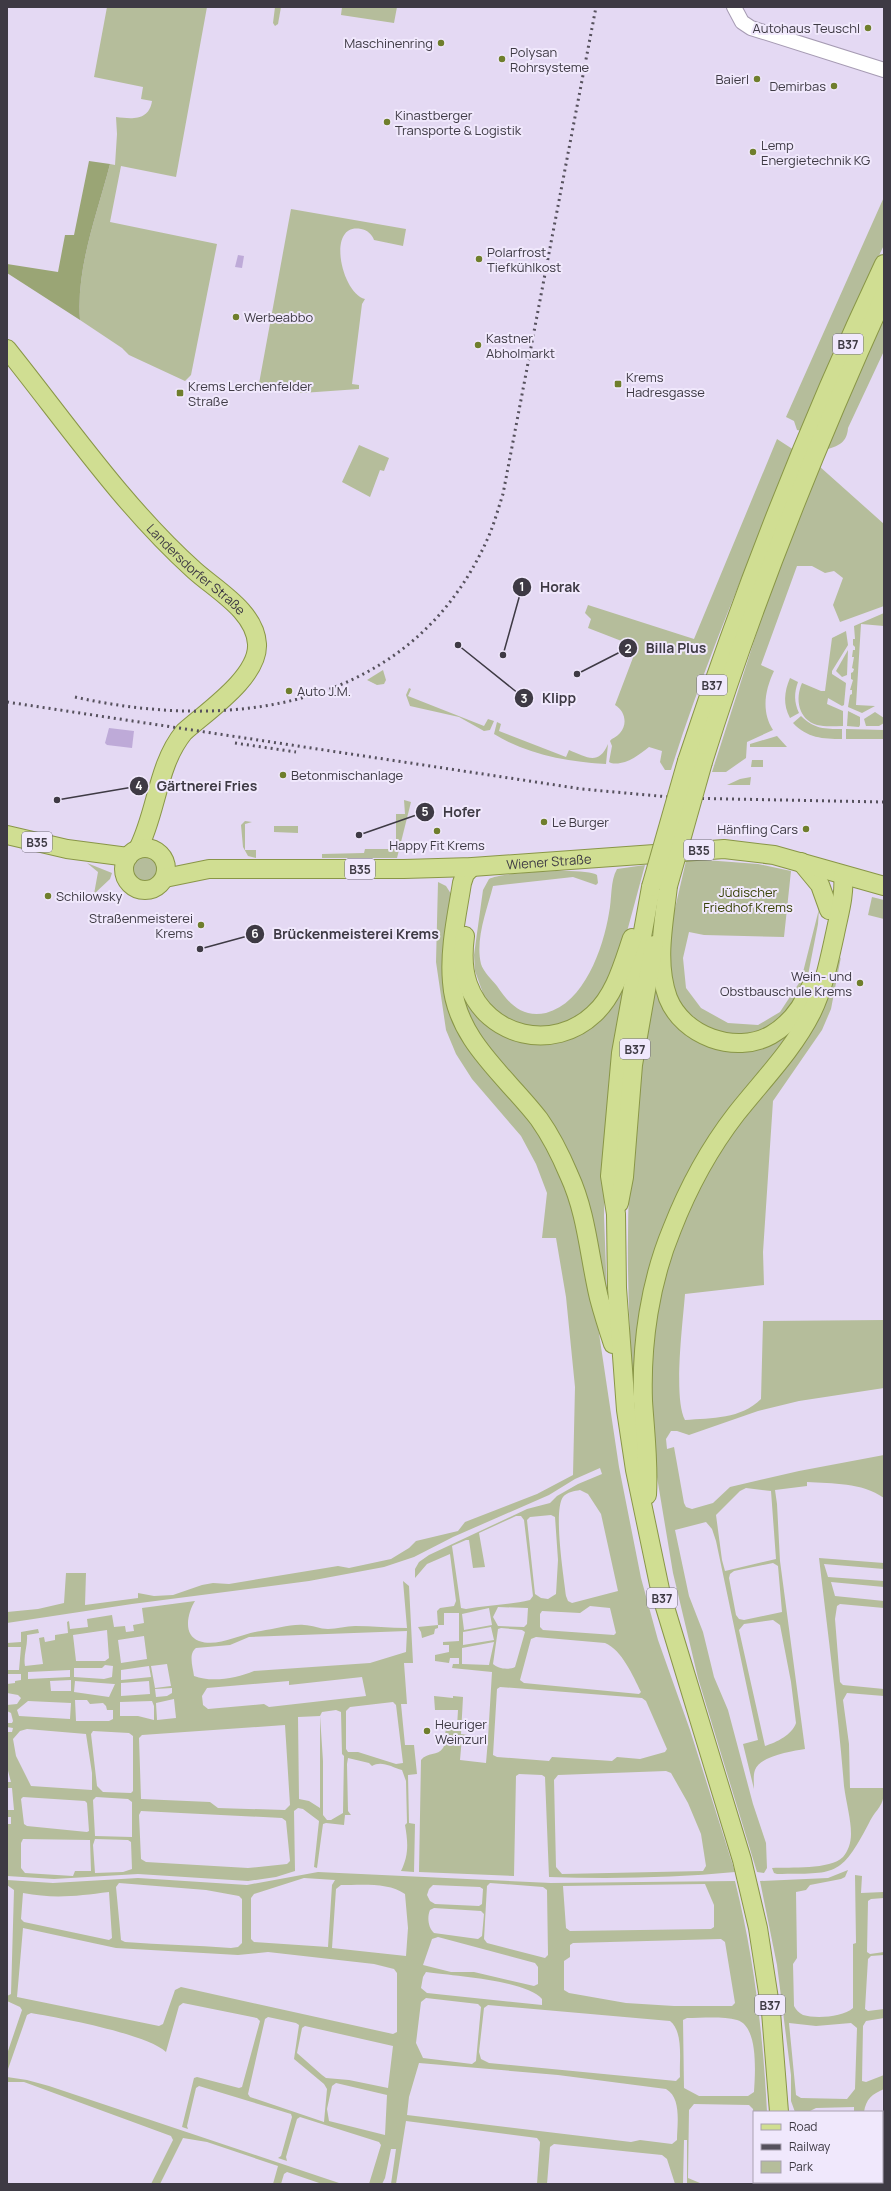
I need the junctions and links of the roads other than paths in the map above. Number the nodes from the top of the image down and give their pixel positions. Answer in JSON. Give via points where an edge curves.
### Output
{"nodes":[{"id":1,"x":734,"y":7,"type":"edge"},
{"id":2,"x":884,"y":70,"type":"edge"},
{"id":3,"x":884,"y":264,"type":"edge"},
{"id":4,"x":884,"y":296,"type":"edge"},
{"id":5,"x":7,"y":349,"type":"edge"},
{"id":6,"x":818,"y":429,"type":"junction"},
{"id":7,"x":7,"y":835,"type":"edge"},
{"id":8,"x":142,"y":857,"type":"junction"},
{"id":9,"x":801,"y":862,"type":"junction"},
{"id":10,"x":472,"y":867,"type":"junction"},
{"id":11,"x":209,"y":869,"type":"junction"},
{"id":12,"x":843,"y":875,"type":"junction"},
{"id":13,"x":165,"y":878,"type":"junction"},
{"id":14,"x":659,"y":886,"type":"junction"},
{"id":15,"x":884,"y":886,"type":"edge"},
{"id":16,"x":829,"y":910,"type":"junction"},
{"id":17,"x":623,"y":1379,"type":"junction"},
{"id":18,"x":645,"y":1519,"type":"junction"},
{"id":19,"x":779,"y":2111,"type":"edge"}],
"edges":[{"from":1,"to":2,"type":"street","via":[[742,22],[751,28]]},
{"from":3,"to":6,"type":"main road","number":"B37"},
{"from":4,"to":6,"type":"main road","number":"B37"},
{"from":5,"to":8,"type":"main road","name":"Landersdorfer Straße","via":[[152,529],[185,562],[242,611],[255,635],[257,645],[254,661],[245,677],[175,742],[164,770]]},
{"from":6,"to":14,"type":"main road","number":"B37","bridge":true,"via":[[801,470],[749,622],[695,761]]},
{"from":7,"to":8,"type":"main road","name":"Wiener Straße","number":"B35","via":[[67,849]]},
{"from":8,"to":11,"type":"main road","name":"Wiener Straße","number":"B35"},
{"from":8,"to":13,"type":"main road","via":[[166,866]]},
{"from":8,"to":13,"type":"main road","name":"Wiener Straße","number":"B35","via":[[129,882],[141,890],[155,888]]},
{"from":9,"to":10,"type":"main road","name":"Wiener Straße","number":"B35","via":[[751,851],[708,849]]},
{"from":9,"to":12,"type":"main road","name":"Wiener Straße","number":"B35"},
{"from":9,"to":16,"type":"main road","via":[[820,885]]},
{"from":10,"to":11,"type":"main road","name":"Wiener Straße","number":"B35"},
{"from":10,"to":14,"type":"main road","via":[[474,886],[464,955],[468,984],[484,1011],[496,1021],[513,1030],[536,1036],[573,1030],[596,1013],[619,974]]},
{"from":10,"to":17,"type":"main road","via":[[465,874],[462,883],[453,939],[452,983],[455,1003],[462,1022],[474,1042],[539,1120],[570,1176],[586,1224],[599,1297]]},
{"from":11,"to":13,"type":"main road","name":"Wiener Straße","number":"B35"},
{"from":12,"to":15,"type":"main road","name":"Wiener Straße","number":"B35"},
{"from":12,"to":16,"type":"main road","via":[[834,890]]},
{"from":12,"to":18,"type":"main road","via":[[844,895],[824,980],[812,1012],[784,1055],[716,1141],[684,1199],[662,1256],[648,1317],[645,1352],[643,1400],[649,1466]]},
{"from":14,"to":16,"type":"main road","via":[[660,956],[669,999],[677,1013],[697,1032],[725,1042],[756,1041],[770,1035],[792,1018],[801,1006],[814,977]]},
{"from":14,"to":17,"type":"main road","number":"B37","via":[[628,1110],[624,1177],[616,1214],[617,1288]]},
{"from":17,"to":18,"type":"main road","number":"B37","via":[[630,1443]]},
{"from":18,"to":19,"type":"main road","number":"B37","via":[[669,1625],[742,1860],[771,2006]]}]}
